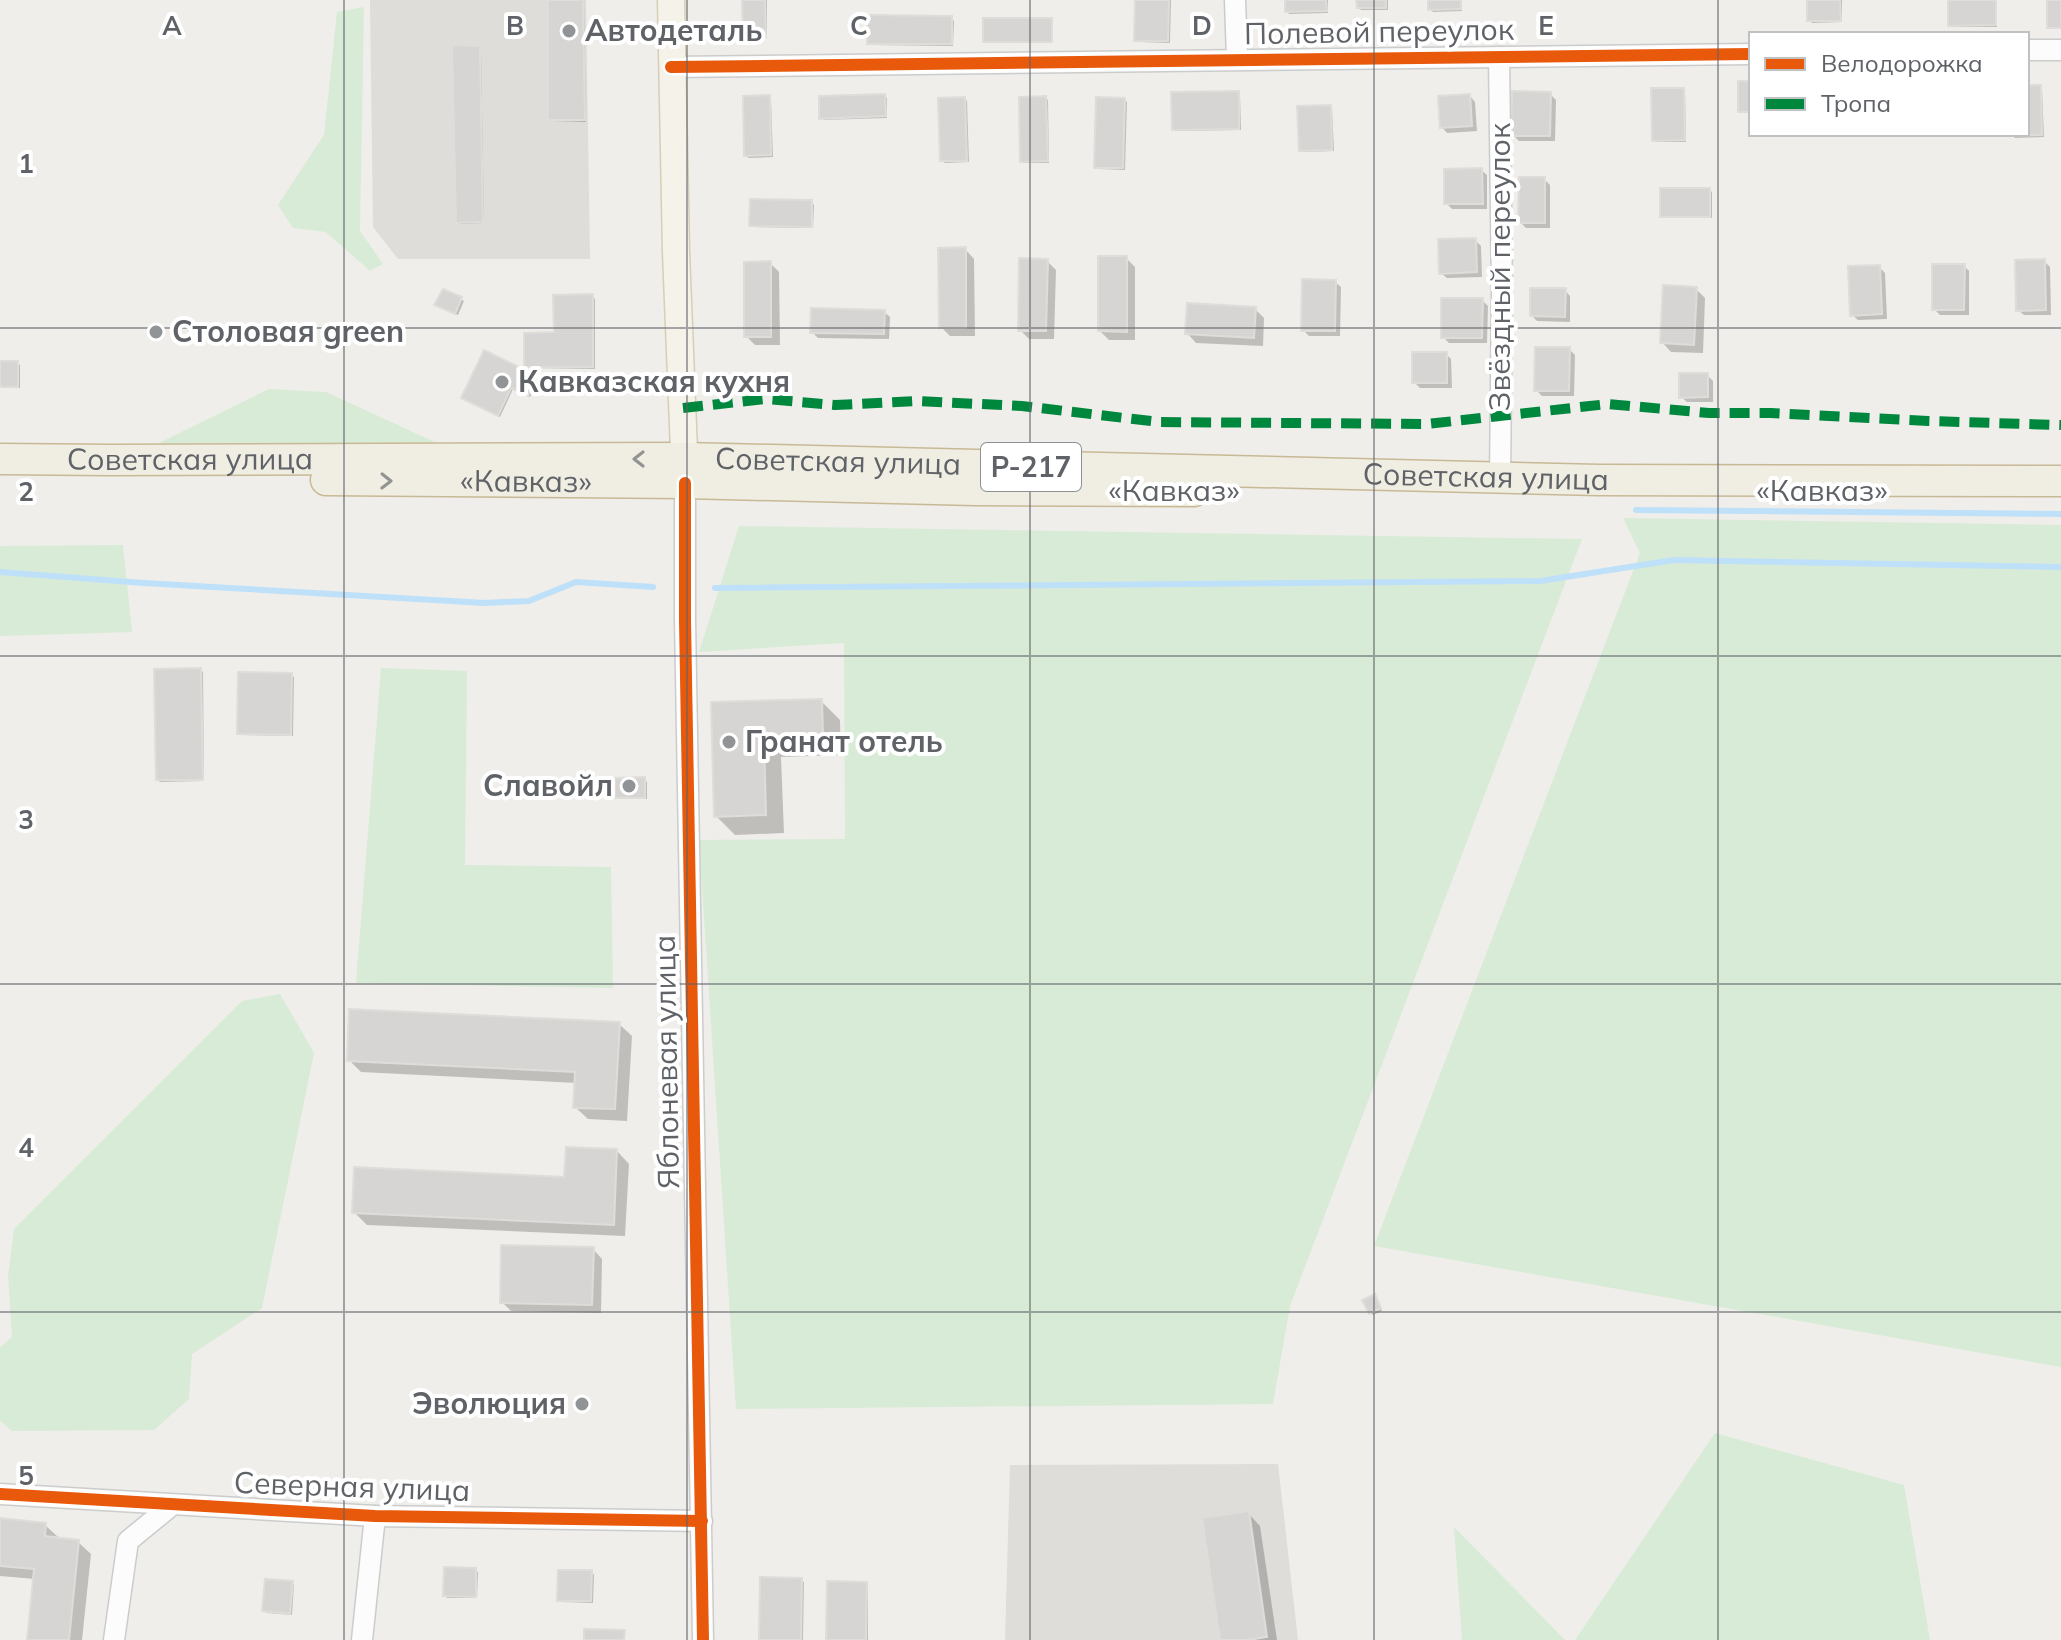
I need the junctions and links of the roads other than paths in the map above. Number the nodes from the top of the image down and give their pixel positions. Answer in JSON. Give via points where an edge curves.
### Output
{"nodes":[{"id":1,"x":671,"y":0,"type":"edge"},
{"id":2,"x":1235,"y":0,"type":"edge"},
{"id":3,"x":2029,"y":50,"type":"edge"},
{"id":4,"x":2061,"y":50,"type":"edge"},
{"id":5,"x":1749,"y":54,"type":"edge"},
{"id":6,"x":1499,"y":57,"type":"junction"},
{"id":7,"x":1237,"y":59,"type":"junction"},
{"id":8,"x":671,"y":67,"type":"junction"},
{"id":9,"x":0,"y":459,"type":"edge"},
{"id":10,"x":685,"y":471,"type":"junction"},
{"id":11,"x":0,"y":478,"type":"edge"},
{"id":12,"x":1500,"y":478,"type":"junction"},
{"id":13,"x":2061,"y":481,"type":"edge"},
{"id":14,"x":2061,"y":491,"type":"edge"},
{"id":15,"x":0,"y":1494,"type":"edge"},
{"id":16,"x":172,"y":1505,"type":"junction"},
{"id":17,"x":375,"y":1516,"type":"junction"},
{"id":18,"x":702,"y":1521,"type":"junction"},
{"id":19,"x":114,"y":1640,"type":"edge"},
{"id":20,"x":362,"y":1640,"type":"edge"},
{"id":21,"x":703,"y":1640,"type":"edge"}],
"edges":[{"from":1,"to":8,"type":"main road"},
{"from":2,"to":7,"type":"street"},
{"from":3,"to":4,"type":"street"},
{"from":5,"to":6,"type":"street","name":"Полевой переулок"},
{"from":6,"to":7,"type":"street","name":"Полевой переулок"},
{"from":6,"to":12,"type":"street","name":"Звёздный переулок"},
{"from":7,"to":8,"type":"street","name":"Полевой переулок"},
{"from":8,"to":10,"type":"main road"},
{"from":10,"to":9,"type":"highway","name":"Советская улица","number":"Р-217","one_way":true},
{"from":11,"to":10,"type":"highway","name":"«Кавказ»","number":"Р-217","one_way":true},
{"from":10,"to":12,"type":"highway","name":"Советская улица","number":"Р-217"},
{"from":10,"to":14,"type":"highway","name":"«Кавказ»","number":"Р-217","via":[[975,490]]},
{"from":10,"to":18,"type":"street","name":"Яблоневая улица"},
{"from":12,"to":13,"type":"highway","name":"Советская улица","number":"Р-217"},
{"from":15,"to":16,"type":"street","name":"Северная улица"},
{"from":16,"to":17,"type":"street","name":"Северная улица"},
{"from":16,"to":19,"type":"street","via":[[128,1541]]},
{"from":17,"to":18,"type":"street","name":"Северная улица"},
{"from":17,"to":20,"type":"street"},
{"from":18,"to":21,"type":"street","name":"Яблоневая улица"}]}
